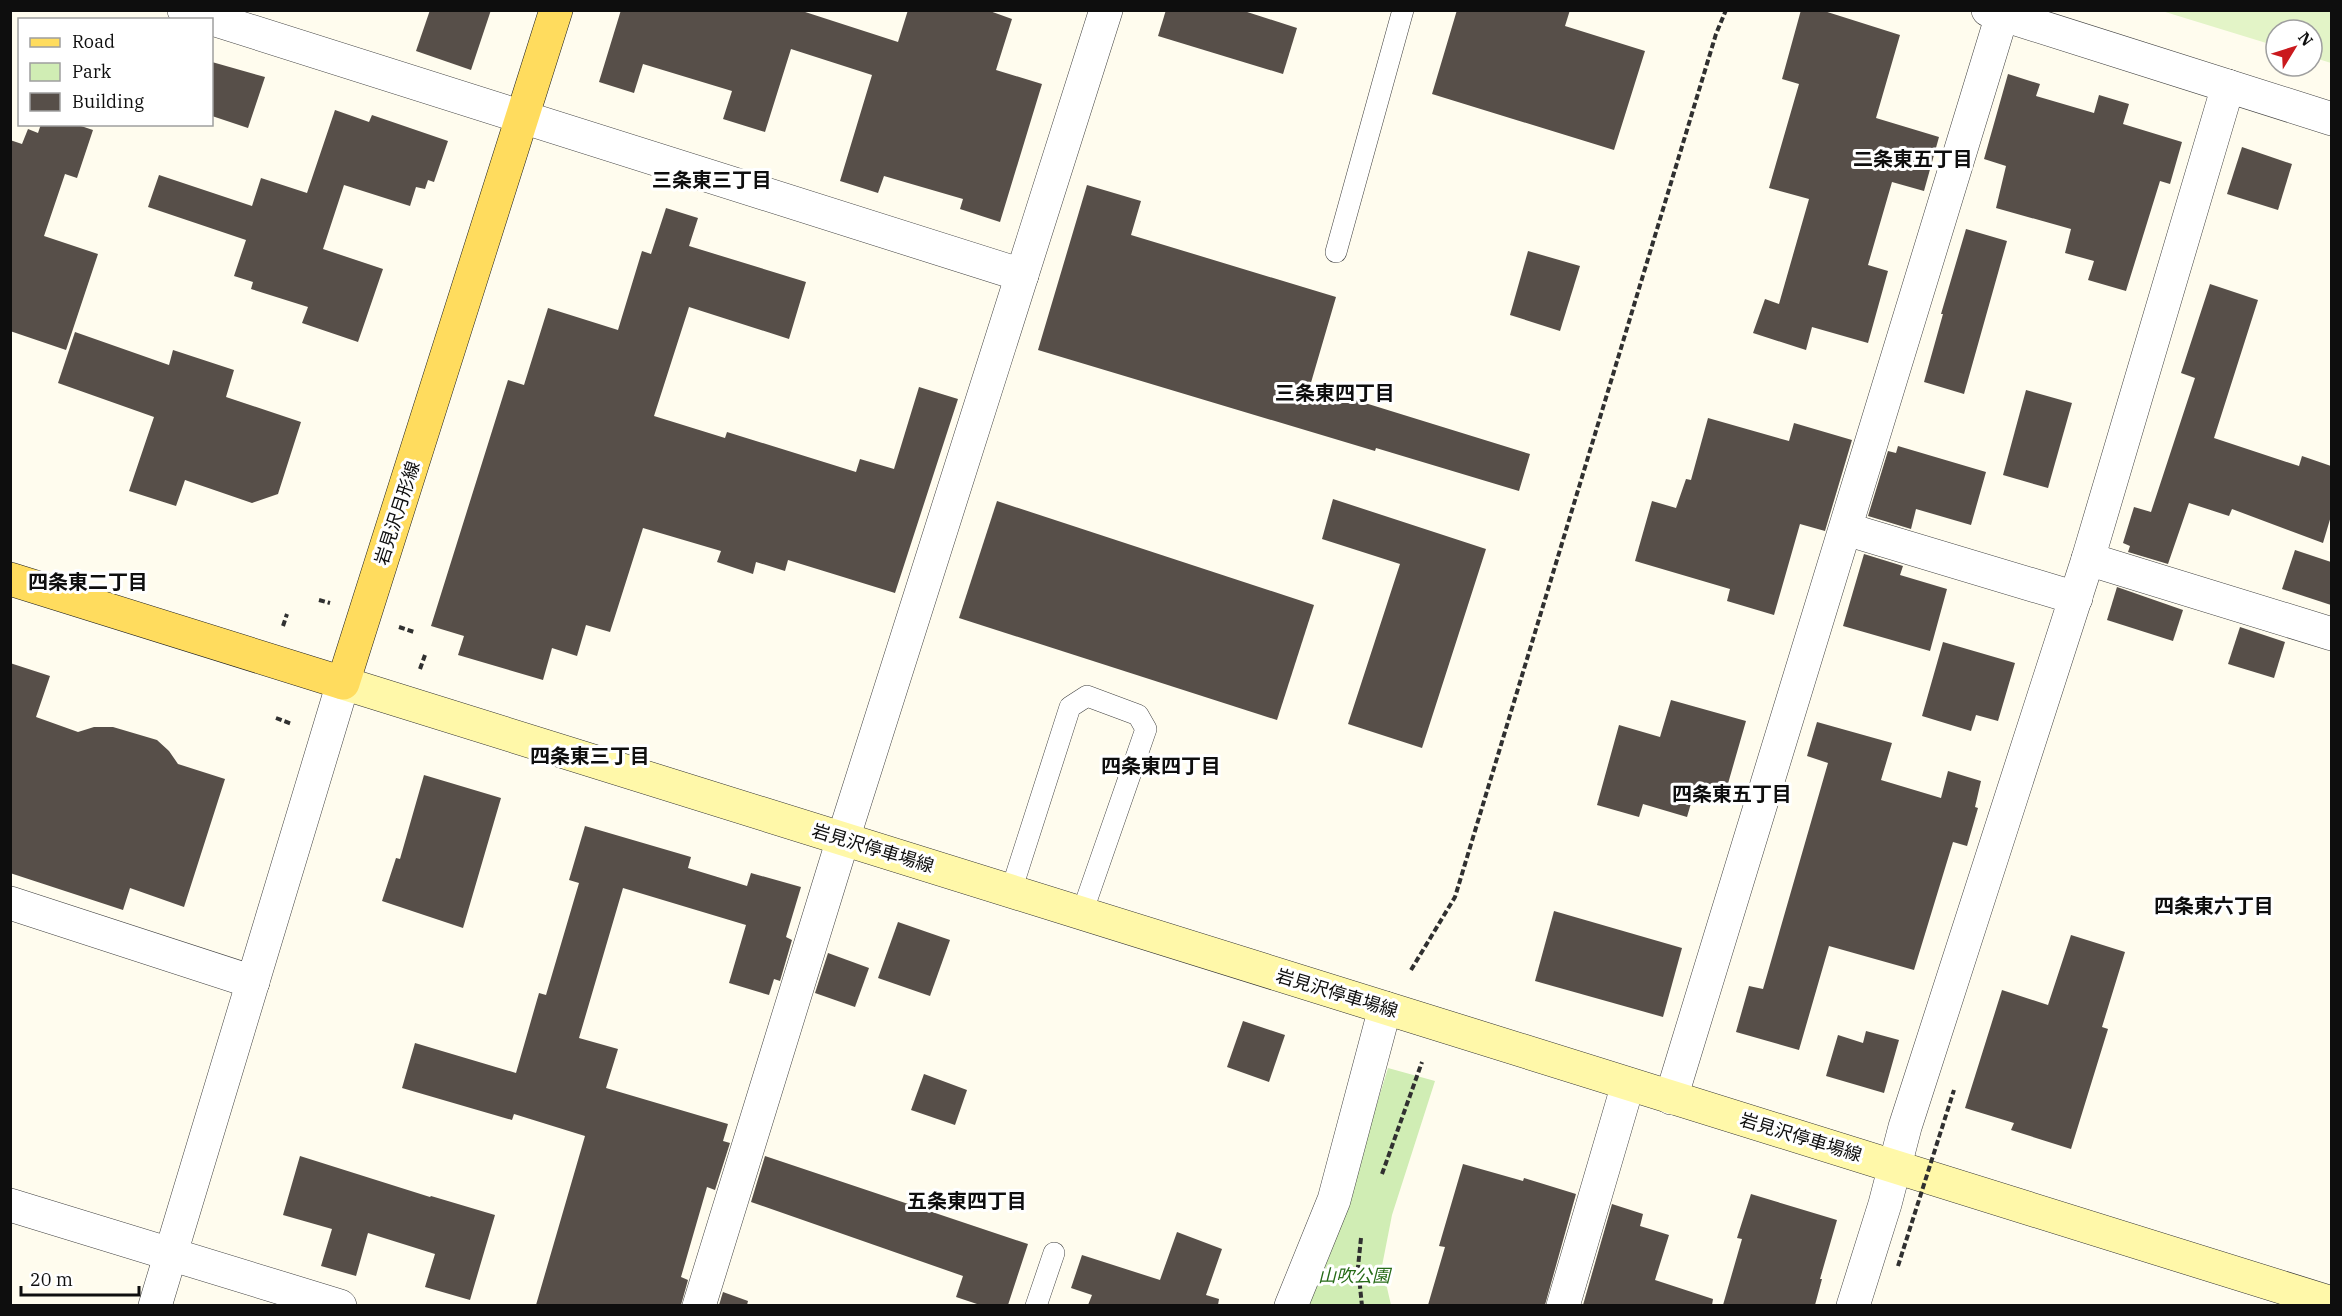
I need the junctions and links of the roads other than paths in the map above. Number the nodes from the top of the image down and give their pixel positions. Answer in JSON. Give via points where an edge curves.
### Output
{"nodes":[{"id":1,"x":184,"y":10,"type":"edge"},
{"id":2,"x":556,"y":10,"type":"edge"},
{"id":3,"x":1106,"y":10,"type":"edge"},
{"id":4,"x":1403,"y":10,"type":"edge"},
{"id":5,"x":1995,"y":13,"type":"edge"},
{"id":6,"x":209,"y":18,"type":"edge"},
{"id":7,"x":213,"y":19,"type":"edge"},
{"id":8,"x":2228,"y":87,"type":"junction"},
{"id":9,"x":523,"y":118,"type":"junction"},
{"id":10,"x":2331,"y":119,"type":"edge"},
{"id":11,"x":1336,"y":252,"type":"dead end"},
{"id":12,"x":1022,"y":275,"type":"junction"},
{"id":13,"x":1846,"y":529,"type":"junction"},
{"id":14,"x":2088,"y":559,"type":"junction"},
{"id":15,"x":10,"y":579,"type":"edge"},
{"id":16,"x":2076,"y":598,"type":"junction"},
{"id":17,"x":2331,"y":634,"type":"edge"},
{"id":18,"x":343,"y":683,"type":"junction"},
{"id":19,"x":843,"y":839,"type":"junction"},
{"id":20,"x":1011,"y":891,"type":"junction"},
{"id":21,"x":10,"y":903,"type":"edge"},
{"id":22,"x":1083,"y":914,"type":"junction"},
{"id":23,"x":253,"y":982,"type":"junction"},
{"id":24,"x":1385,"y":1008,"type":"junction"},
{"id":25,"x":1628,"y":1084,"type":"junction"},
{"id":26,"x":1671,"y":1098,"type":"junction"},
{"id":27,"x":1896,"y":1166,"type":"junction"},
{"id":28,"x":10,"y":1205,"type":"edge"},
{"id":29,"x":1054,"y":1253,"type":"dead end"},
{"id":30,"x":171,"y":1254,"type":"junction"},
{"id":31,"x":2331,"y":1303,"type":"edge"},
{"id":32,"x":155,"y":1305,"type":"edge"},
{"id":33,"x":340,"y":1305,"type":"edge"},
{"id":34,"x":699,"y":1305,"type":"edge"},
{"id":35,"x":1036,"y":1305,"type":"edge"},
{"id":36,"x":1291,"y":1305,"type":"edge"},
{"id":37,"x":1563,"y":1305,"type":"edge"},
{"id":38,"x":1853,"y":1305,"type":"edge"}],
"edges":[{"from":1,"to":6,"type":"street"},
{"from":2,"to":9,"type":"main road","name":"岩見沢月形線"},
{"from":3,"to":12,"type":"street"},
{"from":4,"to":11,"type":"lane"},
{"from":5,"to":8,"type":"street"},
{"from":5,"to":13,"type":"street"},
{"from":7,"to":9,"type":"street"},
{"from":8,"to":10,"type":"street"},
{"from":8,"to":14,"type":"street"},
{"from":9,"to":12,"type":"street"},
{"from":9,"to":18,"type":"main road","name":"岩見沢月形線"},
{"from":12,"to":19,"type":"street"},
{"from":13,"to":16,"type":"street"},
{"from":13,"to":26,"type":"street"},
{"from":14,"to":16,"type":"street"},
{"from":14,"to":17,"type":"street"},
{"from":15,"to":18,"type":"main road"},
{"from":16,"to":27,"type":"street","via":[[1905,1127]]},
{"from":18,"to":19,"type":"main road","name":"岩見沢停車場線"},
{"from":18,"to":23,"type":"street"},
{"from":19,"to":20,"type":"main road","name":"岩見沢停車場線"},
{"from":19,"to":34,"type":"street"},
{"from":20,"to":22,"type":"main road","name":"岩見沢停車場線"},
{"from":20,"to":22,"type":"lane","via":[[1070,707],[1088,696],[1138,715],[1146,729]]},
{"from":21,"to":23,"type":"street"},
{"from":22,"to":24,"type":"main road","name":"岩見沢停車場線"},
{"from":23,"to":30,"type":"street"},
{"from":24,"to":25,"type":"main road","name":"岩見沢停車場線"},
{"from":24,"to":36,"type":"street","via":[[1334,1200]]},
{"from":25,"to":26,"type":"main road","name":"岩見沢停車場線"},
{"from":25,"to":37,"type":"street"},
{"from":26,"to":27,"type":"main road","name":"岩見沢停車場線"},
{"from":27,"to":31,"type":"main road","name":"岩見沢停車場線"},
{"from":27,"to":38,"type":"street"},
{"from":28,"to":30,"type":"street"},
{"from":29,"to":35,"type":"lane"},
{"from":30,"to":32,"type":"street"},
{"from":30,"to":33,"type":"street"}]}
